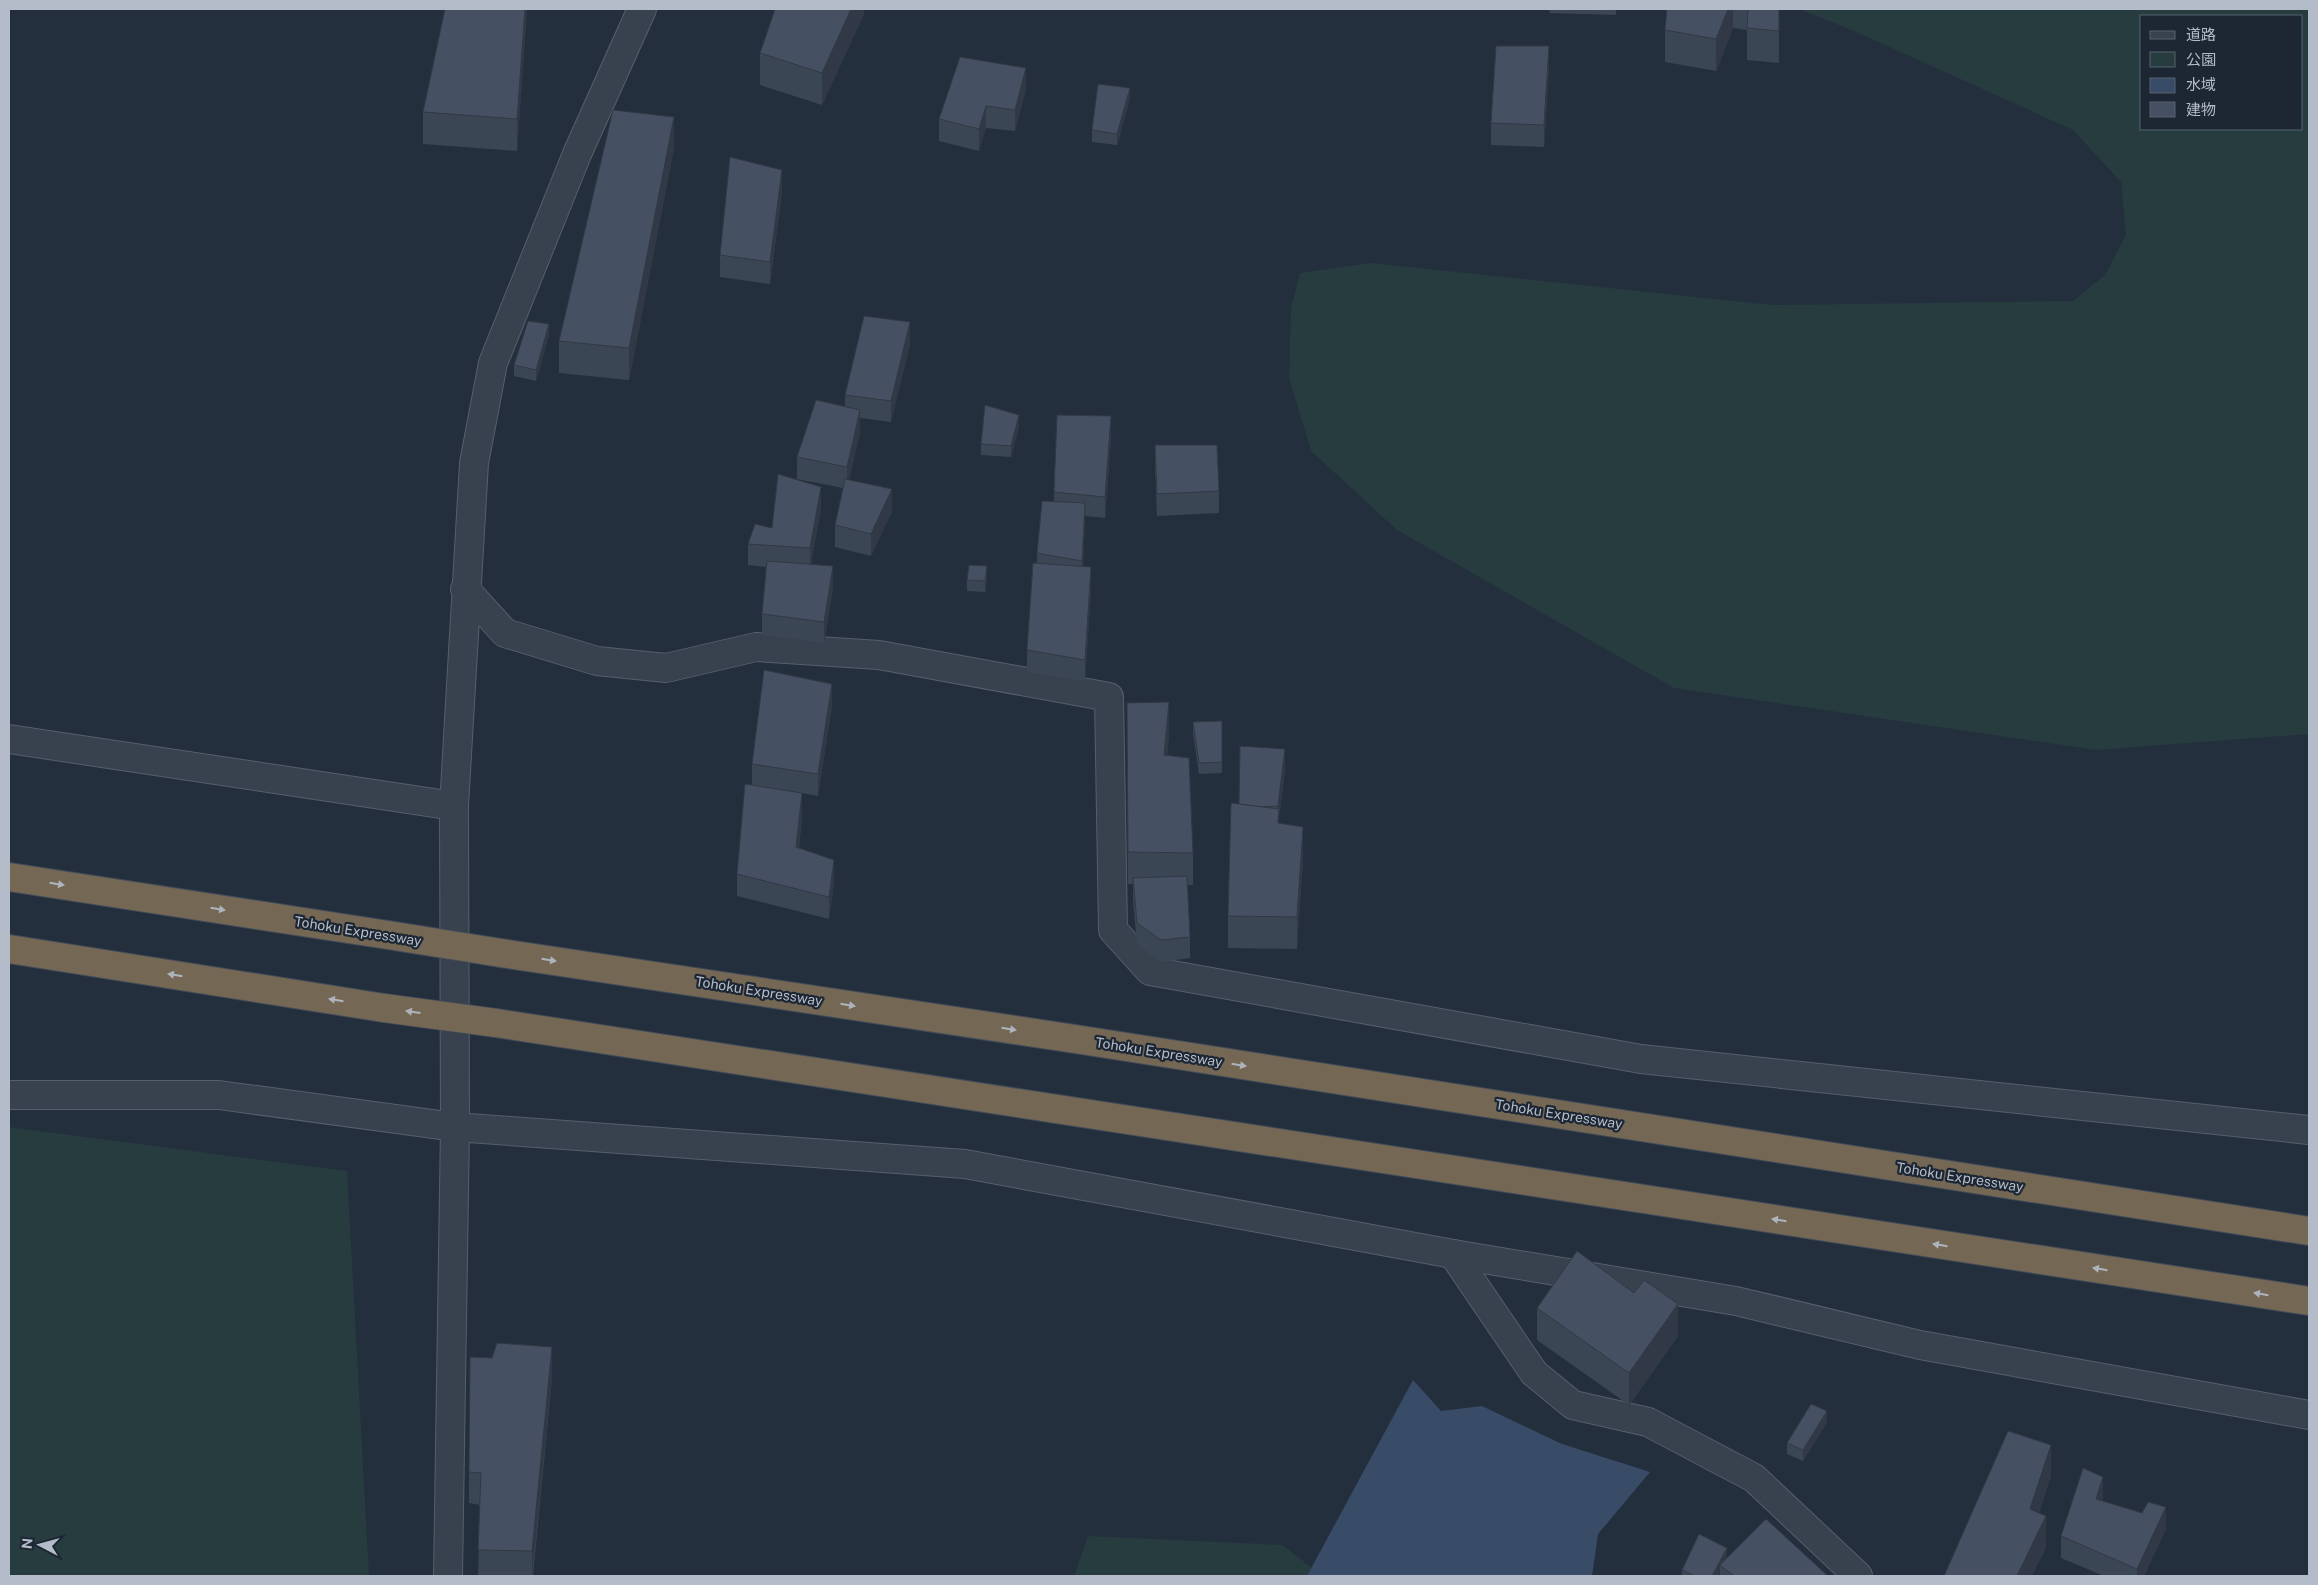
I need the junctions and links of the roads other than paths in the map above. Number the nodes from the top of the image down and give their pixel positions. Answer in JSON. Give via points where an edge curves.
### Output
{"nodes":[{"id":1,"x":642,"y":9,"type":"edge"},
{"id":2,"x":465,"y":588,"type":"junction"},
{"id":3,"x":9,"y":739,"type":"edge"},
{"id":4,"x":454,"y":806,"type":"junction"},
{"id":5,"x":9,"y":877,"type":"edge"},
{"id":6,"x":9,"y":949,"type":"edge"},
{"id":7,"x":9,"y":1095,"type":"edge"},
{"id":8,"x":455,"y":1127,"type":"junction"},
{"id":9,"x":2309,"y":1130,"type":"edge"},
{"id":10,"x":2309,"y":1231,"type":"edge"},
{"id":11,"x":1453,"y":1254,"type":"junction"},
{"id":12,"x":2309,"y":1301,"type":"edge"},
{"id":13,"x":2309,"y":1415,"type":"edge"},
{"id":14,"x":448,"y":1576,"type":"edge"},
{"id":15,"x":1858,"y":1576,"type":"edge"}],
"edges":[{"from":1,"to":2,"type":"street","via":[[577,154],[493,363],[474,463]]},
{"from":2,"to":4,"type":"street"},
{"from":2,"to":9,"type":"street","via":[[505,633],[597,661],[666,668],[756,647],[879,655],[1109,696],[1113,930],[1150,971],[1641,1059]]},
{"from":3,"to":4,"type":"street"},
{"from":4,"to":8,"type":"street"},
{"from":5,"to":10,"type":"highway","name":"Tohoku Expressway","one_way":true,"bridge":true},
{"from":12,"to":6,"type":"highway","one_way":true,"bridge":true},
{"from":7,"to":8,"type":"street","via":[[219,1095]]},
{"from":8,"to":11,"type":"street","via":[[965,1164]]},
{"from":8,"to":14,"type":"street"},
{"from":11,"to":13,"type":"street","via":[[1736,1302],[1920,1346]]},
{"from":11,"to":15,"type":"street","via":[[1534,1373],[1573,1405],[1648,1422],[1754,1478]]}]}
